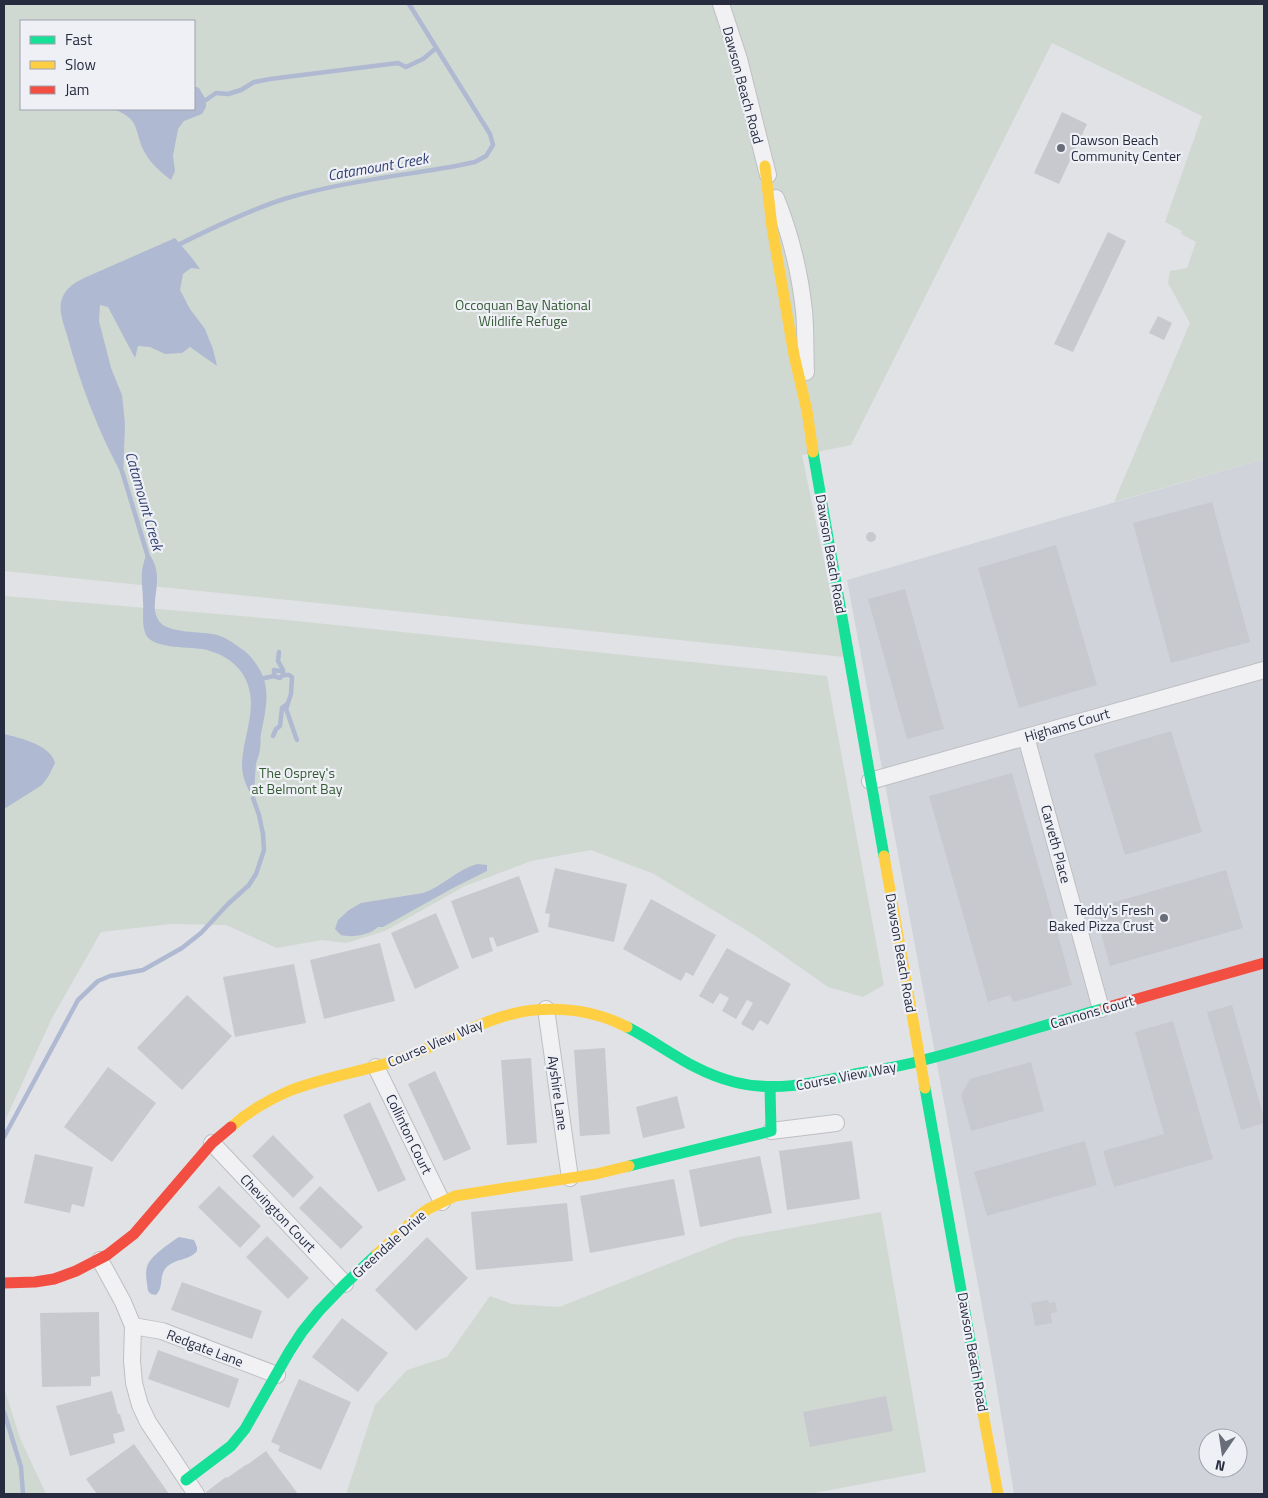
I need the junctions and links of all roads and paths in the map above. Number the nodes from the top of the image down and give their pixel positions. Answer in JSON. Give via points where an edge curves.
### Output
{"nodes":[{"id":1,"x":721,"y":4,"type":"edge"},
{"id":2,"x":807,"y":411,"type":"joint"},
{"id":3,"x":1264,"y":670,"type":"edge"},
{"id":4,"x":1026,"y":737,"type":"junction"},
{"id":5,"x":870,"y":781,"type":"junction"},
{"id":6,"x":1264,"y":963,"type":"edge"},
{"id":7,"x":546,"y":1009,"type":"junction"},
{"id":8,"x":1101,"y":1009,"type":"junction"},
{"id":9,"x":920,"y":1061,"type":"junction"},
{"id":10,"x":376,"y":1067,"type":"junction"},
{"id":11,"x":770,"y":1087,"type":"junction"},
{"id":12,"x":836,"y":1123,"type":"dead end"},
{"id":13,"x":771,"y":1131,"type":"junction"},
{"id":14,"x":212,"y":1143,"type":"junction"},
{"id":15,"x":570,"y":1178,"type":"junction"},
{"id":16,"x":442,"y":1202,"type":"junction"},
{"id":17,"x":100,"y":1260,"type":"junction"},
{"id":18,"x":4,"y":1283,"type":"edge"},
{"id":19,"x":345,"y":1284,"type":"junction"},
{"id":20,"x":133,"y":1326,"type":"junction"},
{"id":21,"x":276,"y":1375,"type":"junction"},
{"id":22,"x":186,"y":1480,"type":"junction"},
{"id":23,"x":196,"y":1494,"type":"edge"},
{"id":24,"x":998,"y":1494,"type":"edge"}],
"edges":[{"from":1,"to":2,"type":"street","name":"Dawson Beach Road","via":[[739,59],[765,166],[791,245],[803,302]]},
{"from":2,"to":5,"type":"street","name":"Dawson Beach Road"},
{"from":3,"to":4,"type":"street","name":"Highams Court"},
{"from":4,"to":5,"type":"street","name":"Highams Court"},
{"from":4,"to":8,"type":"street","name":"Carveth Place"},
{"from":5,"to":9,"type":"street","name":"Dawson Beach Road"},
{"from":6,"to":8,"type":"street","name":"Cannons Court"},
{"from":7,"to":10,"type":"street","name":"Course View Way","via":[[494,1019]]},
{"from":7,"to":11,"type":"street","name":"Course View Way","via":[[568,1009],[608,1018],[701,1071],[735,1082]]},
{"from":7,"to":15,"type":"street","name":"Ayshire Lane"},
{"from":8,"to":9,"type":"street","name":"Cannons Court"},
{"from":9,"to":11,"type":"street","name":"Course View Way","via":[[812,1083]]},
{"from":9,"to":24,"type":"street","name":"Dawson Beach Road"},
{"from":10,"to":14,"type":"street","name":"Course View Way","via":[[275,1097],[257,1106]]},
{"from":10,"to":16,"type":"street","name":"Collinton Court"},
{"from":11,"to":13,"type":"street"},
{"from":12,"to":13,"type":"street","name":"Greendale Drive"},
{"from":13,"to":15,"type":"street","name":"Greendale Drive"},
{"from":14,"to":17,"type":"street","name":"Course View Way","via":[[134,1234]]},
{"from":14,"to":19,"type":"street","name":"Chevington Court"},
{"from":15,"to":16,"type":"street","name":"Greendale Drive","via":[[455,1196]]},
{"from":16,"to":19,"type":"street","name":"Greendale Drive","via":[[417,1217]]},
{"from":17,"to":18,"type":"street","name":"Course View Way","via":[[53,1279]]},
{"from":17,"to":20,"type":"street"},
{"from":19,"to":21,"type":"street","name":"Greendale Drive","via":[[302,1332]]},
{"from":20,"to":21,"type":"street","name":"Redgate Lane","via":[[162,1331]]},
{"from":20,"to":22,"type":"street","via":[[132,1361],[140,1405]]},
{"from":21,"to":22,"type":"street","name":"Greendale Drive","via":[[245,1429],[231,1446]]},
{"from":22,"to":23,"type":"street"}]}
